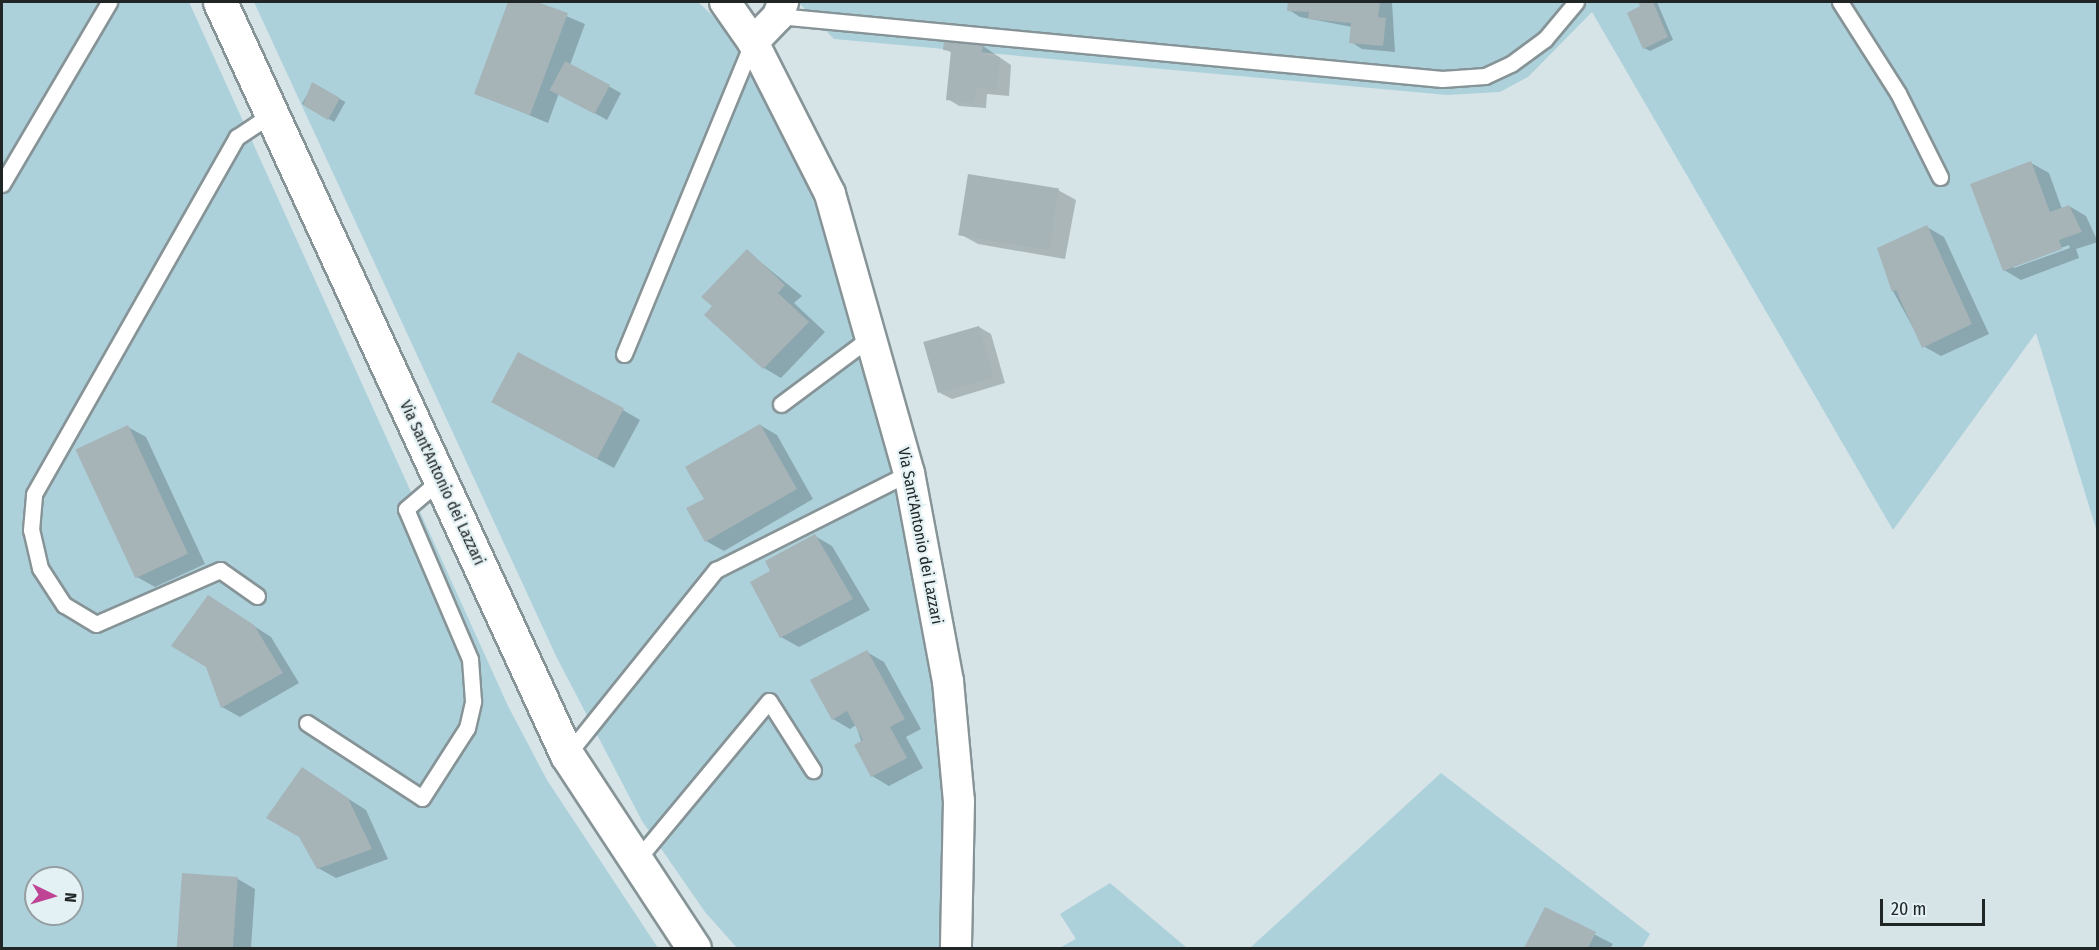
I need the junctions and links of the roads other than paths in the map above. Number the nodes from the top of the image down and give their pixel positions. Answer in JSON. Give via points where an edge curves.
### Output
{"nodes":[{"id":1,"x":109,"y":2,"type":"edge"},
{"id":2,"x":220,"y":2,"type":"edge"},
{"id":3,"x":725,"y":2,"type":"edge"},
{"id":4,"x":1576,"y":2,"type":"edge"},
{"id":5,"x":1840,"y":2,"type":"edge"},
{"id":6,"x":781,"y":9,"type":"edge"},
{"id":7,"x":753,"y":42,"type":"junction"},
{"id":8,"x":273,"y":113,"type":"junction"},
{"id":9,"x":1940,"y":177,"type":"dead end"},
{"id":10,"x":2,"y":184,"type":"edge"},
{"id":11,"x":872,"y":337,"type":"junction"},
{"id":12,"x":624,"y":354,"type":"dead end"},
{"id":13,"x":781,"y":404,"type":"dead end"},
{"id":14,"x":909,"y":473,"type":"junction"},
{"id":15,"x":440,"y":480,"type":"junction"},
{"id":16,"x":257,"y":596,"type":"dead end"},
{"id":17,"x":307,"y":723,"type":"dead end"},
{"id":18,"x":567,"y":755,"type":"junction"},
{"id":19,"x":813,"y":770,"type":"dead end"},
{"id":20,"x":636,"y":861,"type":"junction"},
{"id":21,"x":694,"y":948,"type":"edge"},
{"id":22,"x":956,"y":948,"type":"edge"}],
"edges":[{"from":1,"to":10,"type":"lane"},
{"from":2,"to":8,"type":"street","name":"Via Sant'Antonio dei Lazzari"},
{"from":3,"to":7,"type":"street","name":"Via Sant'Antonio dei Lazzari"},
{"from":4,"to":6,"type":"lane","via":[[1545,39],[1511,64],[1485,76],[1442,80]]},
{"from":5,"to":9,"type":"lane","via":[[1898,93]]},
{"from":6,"to":7,"type":"street"},
{"from":7,"to":11,"type":"street","name":"Via Sant'Antonio dei Lazzari","via":[[830,194]]},
{"from":7,"to":12,"type":"lane"},
{"from":8,"to":15,"type":"street","name":"Via Sant'Antonio dei Lazzari"},
{"from":8,"to":16,"type":"lane","via":[[237,137],[34,494],[31,530],[40,568],[64,605],[96,624],[220,570]]},
{"from":11,"to":13,"type":"lane"},
{"from":11,"to":14,"type":"street","name":"Via Sant'Antonio dei Lazzari"},
{"from":14,"to":18,"type":"lane","via":[[716,570]]},
{"from":14,"to":22,"type":"street","name":"Via Sant'Antonio dei Lazzari","via":[[948,681],[959,801]]},
{"from":15,"to":17,"type":"lane","via":[[406,509],[470,659],[473,700],[467,728],[422,798]]},
{"from":15,"to":18,"type":"street","name":"Via Sant'Antonio dei Lazzari"},
{"from":18,"to":20,"type":"street","name":"Via Sant'Antonio dei Lazzari"},
{"from":19,"to":20,"type":"lane","via":[[770,701]]},
{"from":20,"to":21,"type":"street","name":"Via Sant'Antonio dei Lazzari"}]}
